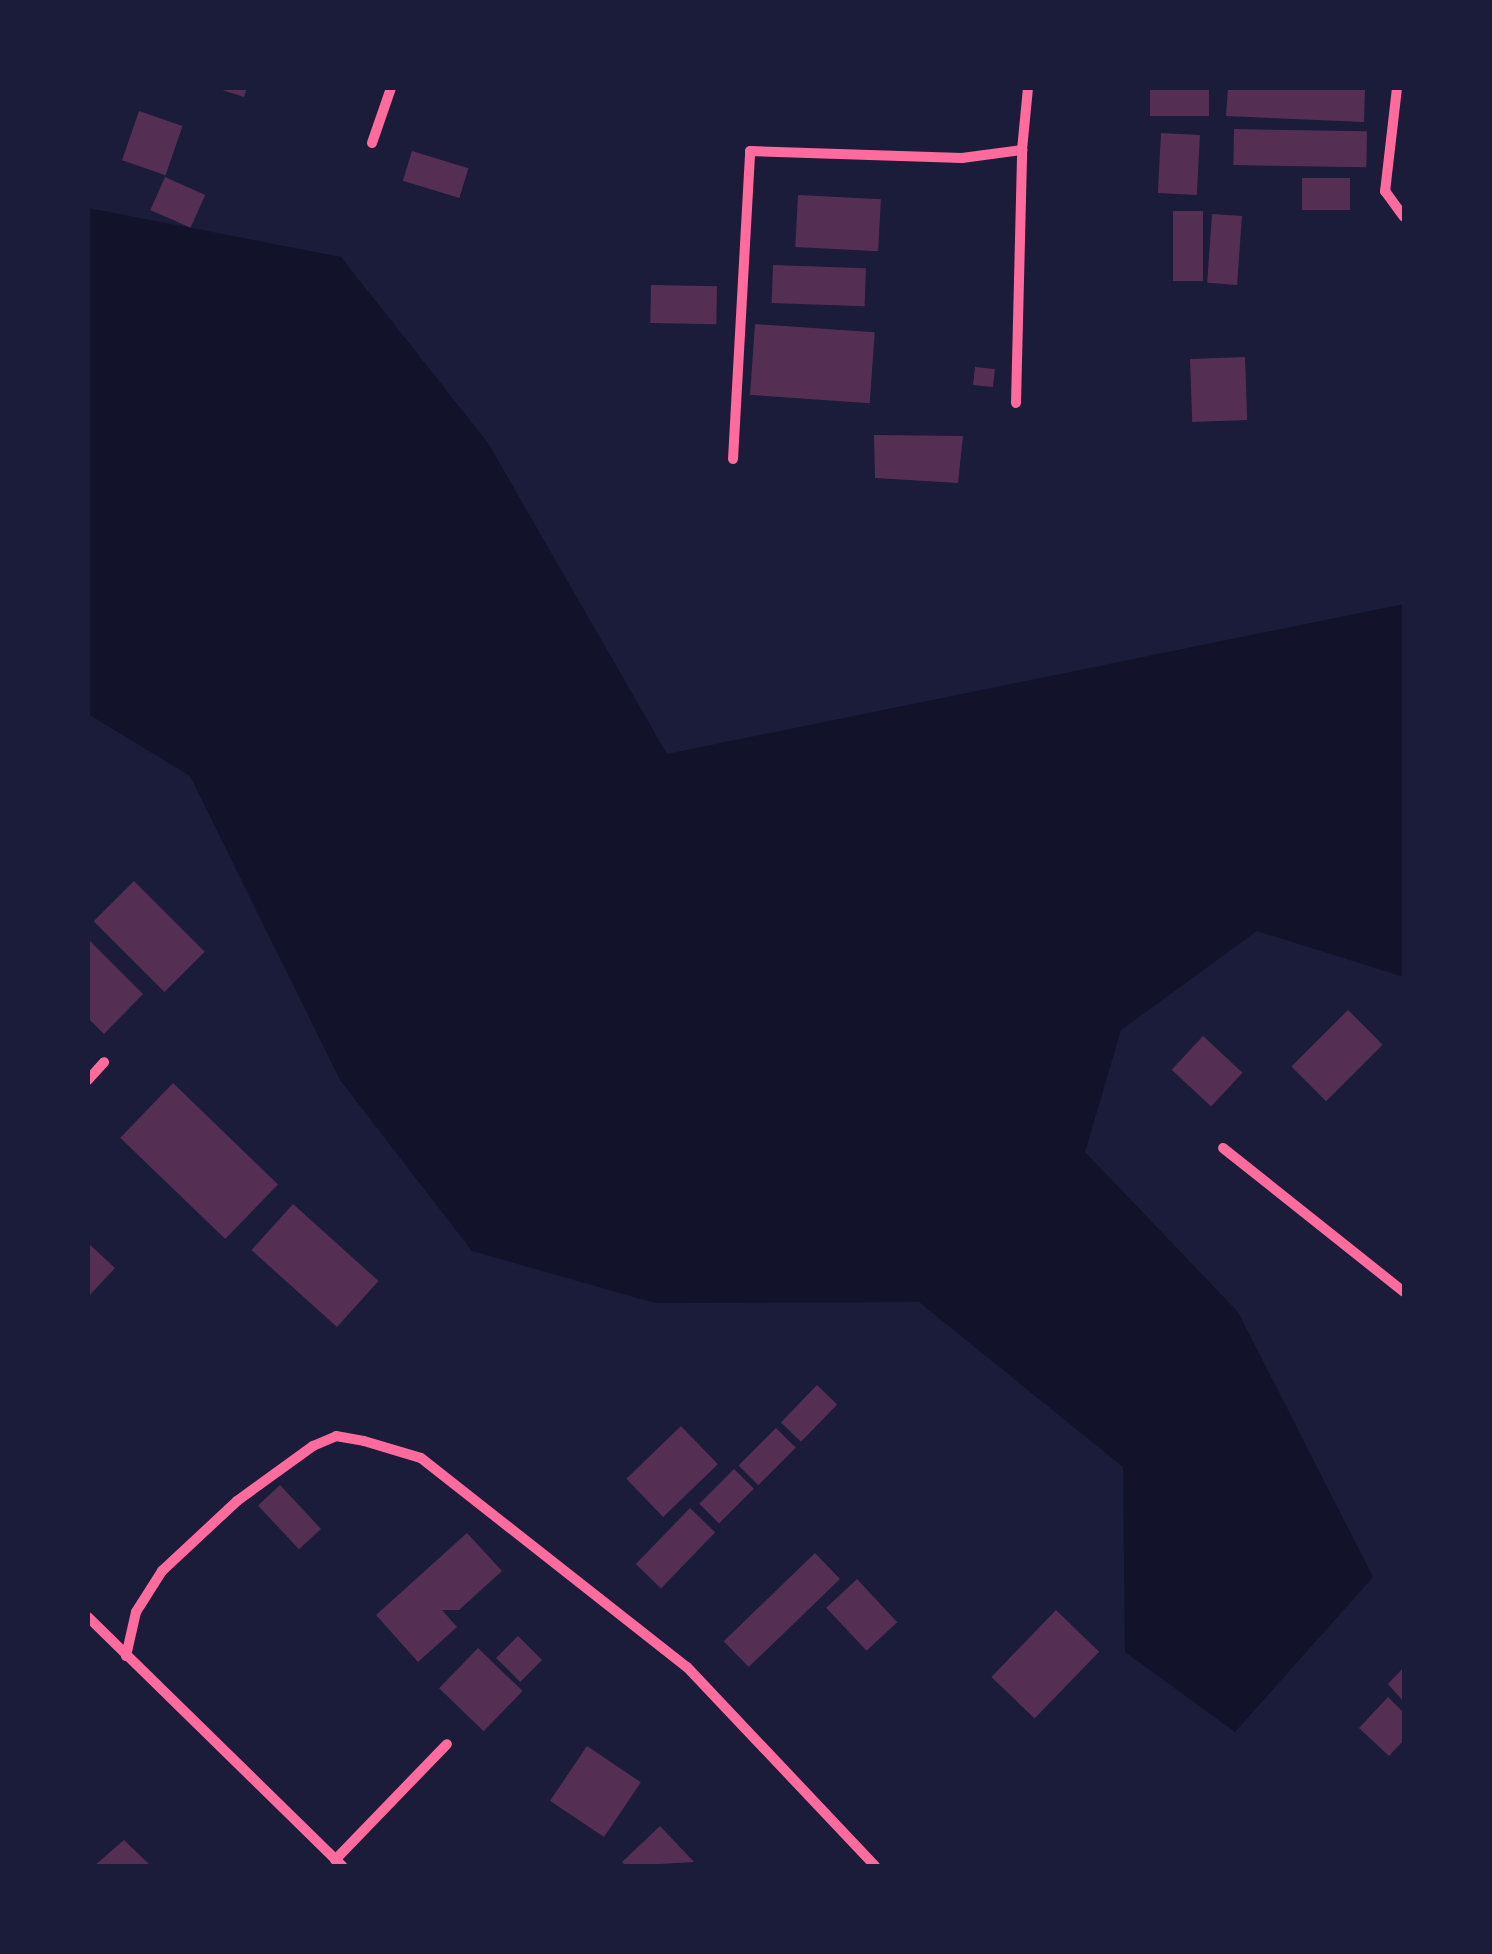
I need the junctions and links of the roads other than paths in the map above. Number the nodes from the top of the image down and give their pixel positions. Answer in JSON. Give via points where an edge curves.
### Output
{"nodes":[{"id":1,"x":391,"y":88,"type":"edge"},
{"id":2,"x":1028,"y":88,"type":"edge"},
{"id":3,"x":1397,"y":88,"type":"edge"},
{"id":4,"x":372,"y":143,"type":"dead end"},
{"id":5,"x":1022,"y":150,"type":"junction"},
{"id":6,"x":1404,"y":218,"type":"edge"},
{"id":7,"x":1016,"y":402,"type":"dead end"},
{"id":8,"x":733,"y":459,"type":"dead end"},
{"id":9,"x":104,"y":1062,"type":"dead end"},
{"id":10,"x":88,"y":1080,"type":"edge"},
{"id":11,"x":1223,"y":1148,"type":"dead end"},
{"id":12,"x":1404,"y":1292,"type":"edge"},
{"id":13,"x":88,"y":1617,"type":"edge"},
{"id":14,"x":126,"y":1656,"type":"junction"},
{"id":15,"x":447,"y":1744,"type":"dead end"},
{"id":16,"x":339,"y":1863,"type":"edge"},
{"id":17,"x":875,"y":1866,"type":"edge"}],
"edges":[{"from":1,"to":4,"type":"street"},
{"from":2,"to":5,"type":"street"},
{"from":3,"to":6,"type":"street","via":[[1385,191]]},
{"from":5,"to":7,"type":"street"},
{"from":5,"to":8,"type":"street","via":[[962,158],[750,151]]},
{"from":9,"to":10,"type":"street"},
{"from":11,"to":12,"type":"street"},
{"from":13,"to":14,"type":"street"},
{"from":14,"to":16,"type":"street"},
{"from":14,"to":17,"type":"street","via":[[136,1612],[162,1571],[237,1501],[312,1446],[336,1436],[364,1441],[420,1458],[672,1655]]},
{"from":15,"to":16,"type":"street"}]}
